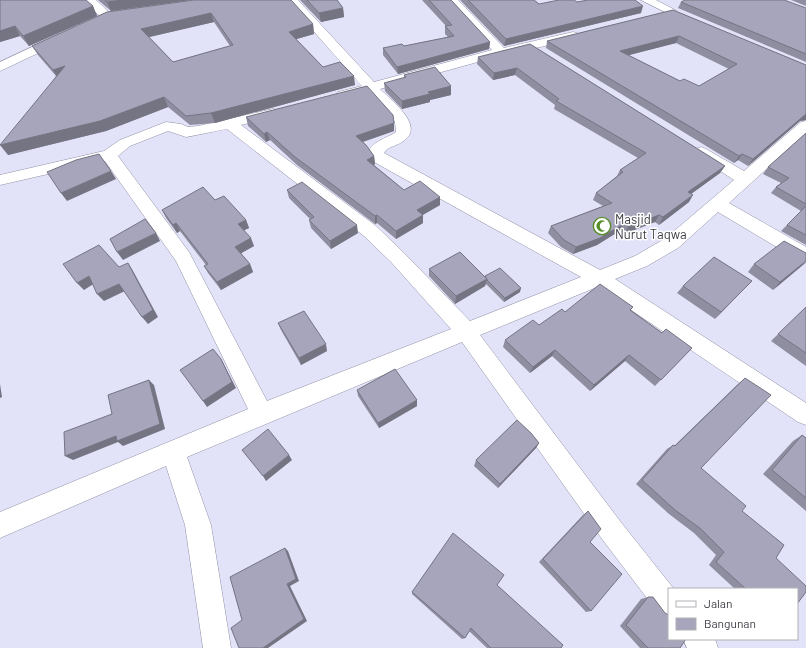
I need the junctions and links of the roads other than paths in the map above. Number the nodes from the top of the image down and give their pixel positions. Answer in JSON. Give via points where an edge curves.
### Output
{"nodes":[{"id":1,"x":89,"y":0,"type":"edge"},
{"id":2,"x":292,"y":0,"type":"edge"},
{"id":3,"x":452,"y":0,"type":"edge"},
{"id":4,"x":647,"y":0,"type":"edge"},
{"id":5,"x":671,"y":11,"type":"junction"},
{"id":6,"x":122,"y":14,"type":"edge"},
{"id":7,"x":649,"y":16,"type":"edge"},
{"id":8,"x":108,"y":17,"type":"junction"},
{"id":9,"x":685,"y":17,"type":"edge"},
{"id":10,"x":95,"y":23,"type":"edge"},
{"id":11,"x":582,"y":33,"type":"edge"},
{"id":12,"x":70,"y":34,"type":"edge"},
{"id":13,"x":531,"y":46,"type":"junction"},
{"id":14,"x":501,"y":52,"type":"junction"},
{"id":15,"x":544,"y":55,"type":"edge"},
{"id":16,"x":0,"y":67,"type":"edge"},
{"id":17,"x":373,"y":87,"type":"junction"},
{"id":18,"x":328,"y":99,"type":"edge"},
{"id":19,"x":282,"y":110,"type":"edge"},
{"id":20,"x":230,"y":124,"type":"junction"},
{"id":21,"x":806,"y":125,"type":"edge"},
{"id":22,"x":690,"y":146,"type":"edge"},
{"id":23,"x":109,"y":155,"type":"junction"},
{"id":24,"x":743,"y":178,"type":"junction"},
{"id":25,"x":0,"y":180,"type":"edge"},
{"id":26,"x":718,"y":204,"type":"junction"},
{"id":27,"x":806,"y":256,"type":"edge"},
{"id":28,"x":599,"y":278,"type":"junction"},
{"id":29,"x":466,"y":331,"type":"junction"},
{"id":30,"x":262,"y":414,"type":"junction"},
{"id":31,"x":806,"y":415,"type":"edge"},
{"id":32,"x":174,"y":451,"type":"junction"},
{"id":33,"x":0,"y":525,"type":"edge"},
{"id":34,"x":668,"y":603,"type":"edge"},
{"id":35,"x":698,"y":640,"type":"edge"},
{"id":36,"x":218,"y":648,"type":"edge"},
{"id":37,"x":704,"y":648,"type":"edge"}],
"edges":[{"from":1,"to":8,"type":"street"},
{"from":2,"to":17,"type":"street"},
{"from":3,"to":14,"type":"street"},
{"from":4,"to":5,"type":"street"},
{"from":5,"to":7,"type":"street"},
{"from":5,"to":9,"type":"street"},
{"from":6,"to":8,"type":"street"},
{"from":8,"to":10,"type":"street"},
{"from":11,"to":13,"type":"street"},
{"from":12,"to":16,"type":"street"},
{"from":13,"to":14,"type":"street"},
{"from":13,"to":15,"type":"street"},
{"from":14,"to":17,"type":"street"},
{"from":17,"to":18,"type":"street"},
{"from":17,"to":28,"type":"street","via":[[405,127],[405,132],[401,136],[377,150],[376,154],[380,158]]},
{"from":19,"to":20,"type":"street"},
{"from":20,"to":23,"type":"street","via":[[192,132],[166,126],[124,143]]},
{"from":20,"to":29,"type":"street","via":[[370,231]]},
{"from":21,"to":24,"type":"street"},
{"from":22,"to":24,"type":"street"},
{"from":23,"to":25,"type":"street"},
{"from":23,"to":30,"type":"street","via":[[183,257]]},
{"from":24,"to":26,"type":"street"},
{"from":26,"to":27,"type":"street"},
{"from":26,"to":28,"type":"street","via":[[658,252]]},
{"from":28,"to":29,"type":"street"},
{"from":28,"to":31,"type":"street"},
{"from":29,"to":30,"type":"street"},
{"from":29,"to":34,"type":"street","via":[[611,530]]},
{"from":30,"to":32,"type":"street"},
{"from":32,"to":33,"type":"street"},
{"from":32,"to":36,"type":"street","via":[[198,525]]},
{"from":35,"to":37,"type":"street"}]}
